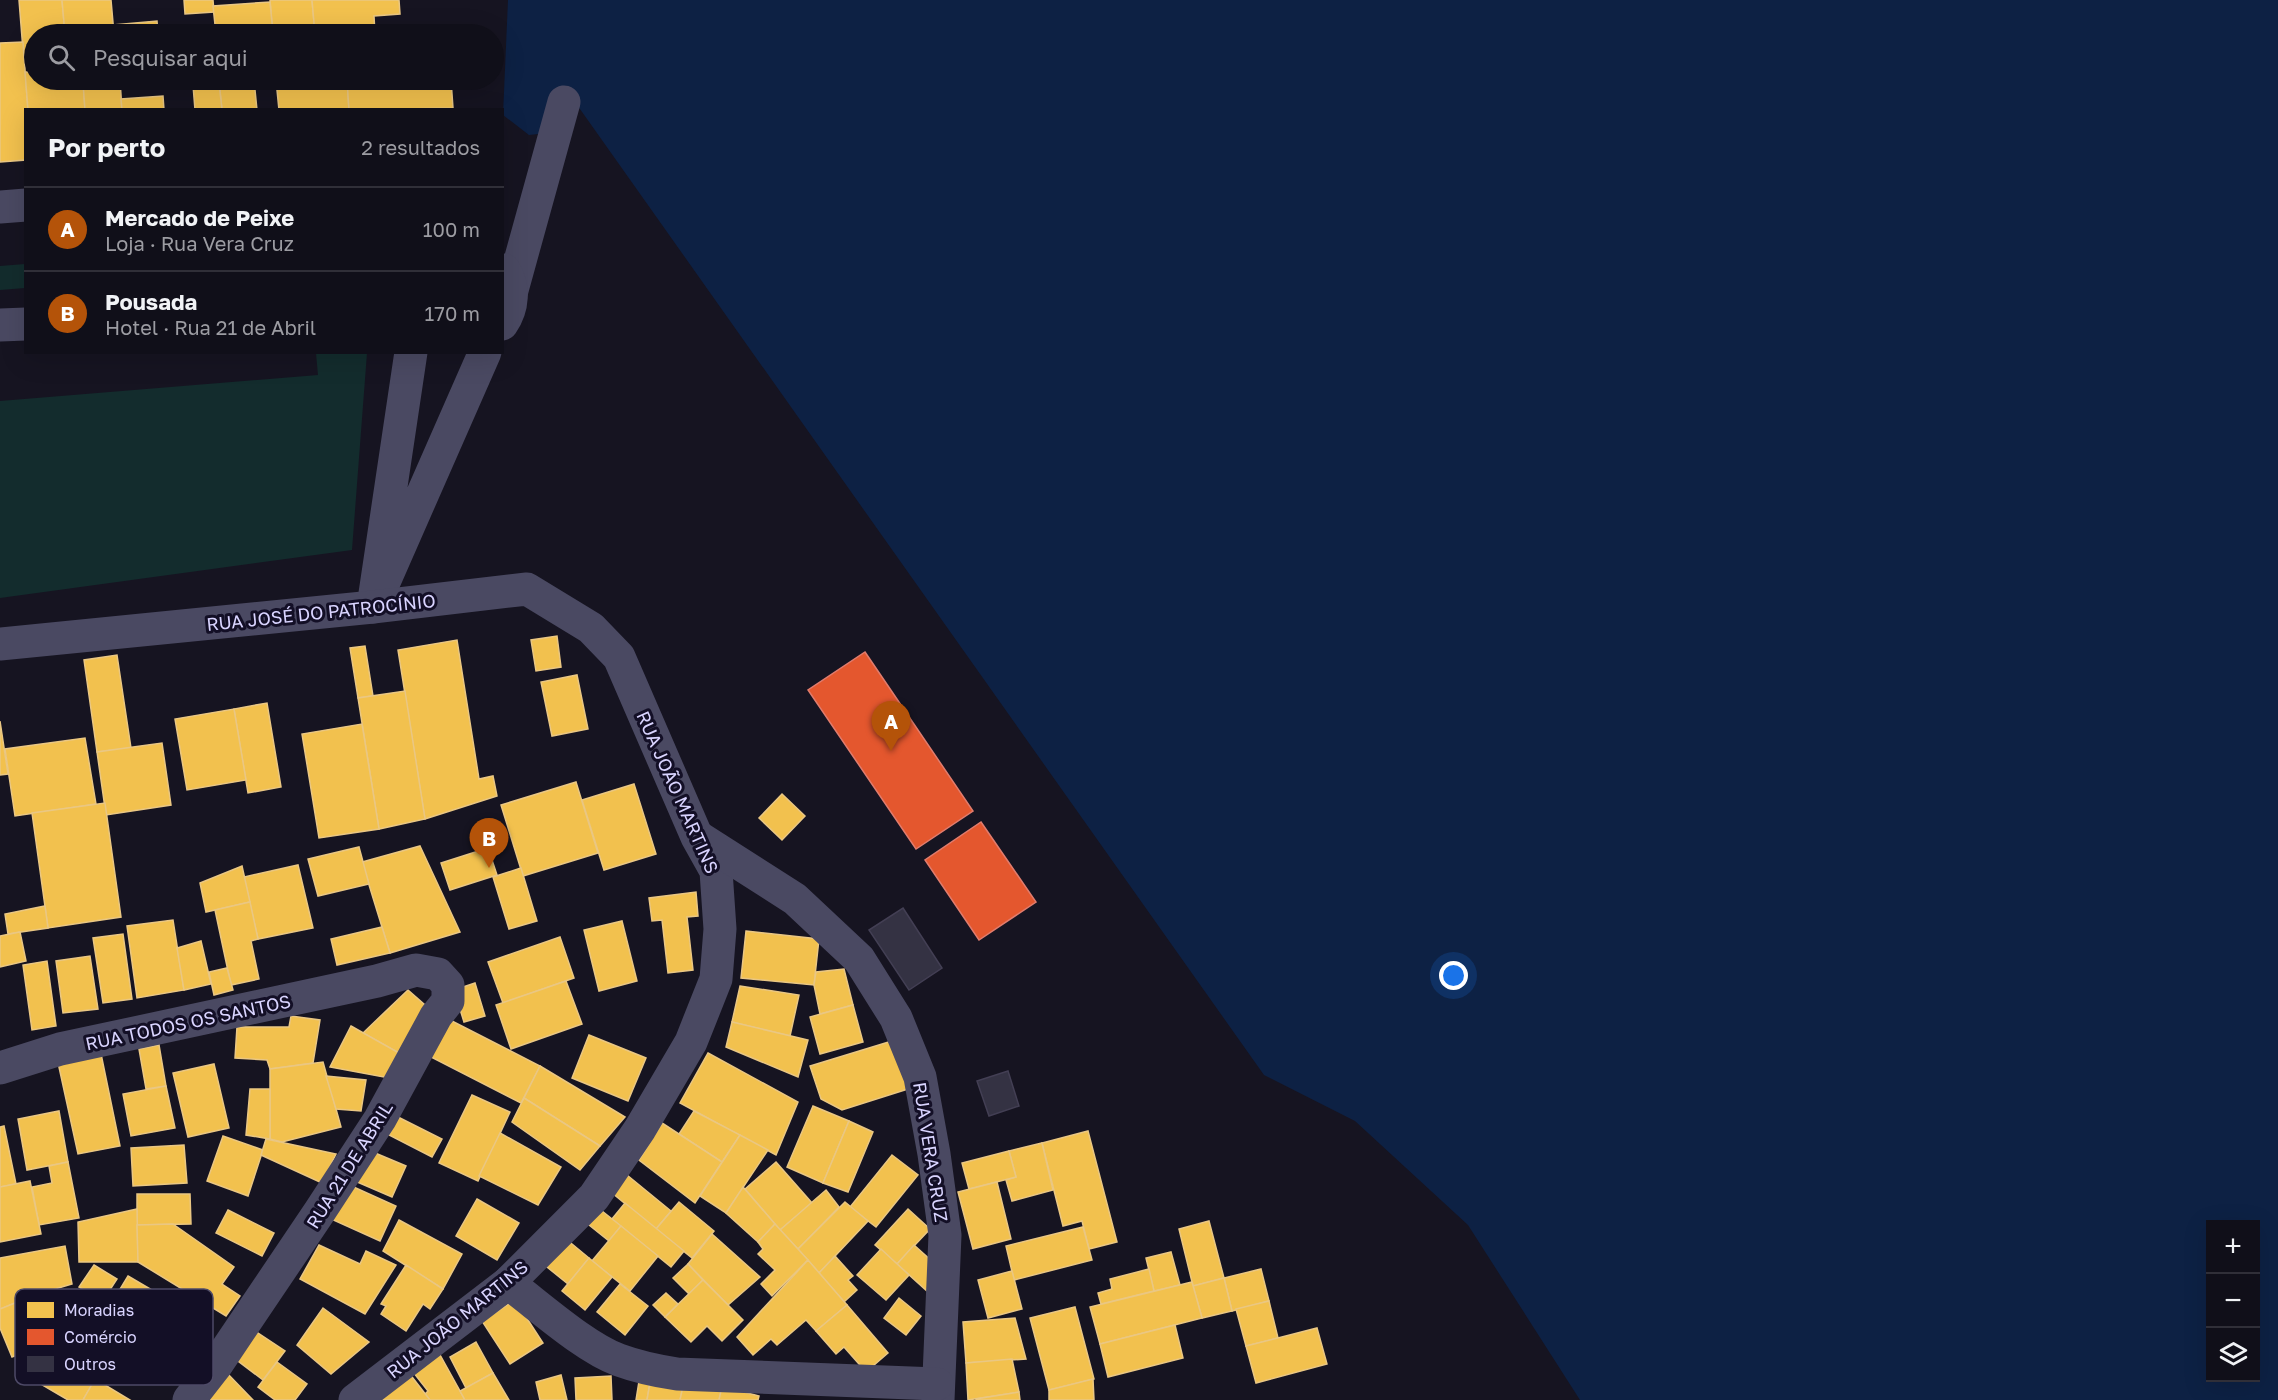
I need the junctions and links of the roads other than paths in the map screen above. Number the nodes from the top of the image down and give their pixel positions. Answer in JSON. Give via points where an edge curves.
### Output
{"nodes":[{"id":1,"x":564,"y":102,"type":"dead end"},
{"id":2,"x":24,"y":205,"type":"edge"},
{"id":3,"x":0,"y":207,"type":"edge"},
{"id":4,"x":507,"y":278,"type":"edge"},
{"id":5,"x":504,"y":320,"type":"edge"},
{"id":6,"x":24,"y":324,"type":"edge"},
{"id":7,"x":0,"y":325,"type":"edge"},
{"id":8,"x":411,"y":354,"type":"edge"},
{"id":9,"x":484,"y":354,"type":"edge"},
{"id":10,"x":373,"y":608,"type":"junction"},
{"id":11,"x":0,"y":644,"type":"edge"},
{"id":12,"x":619,"y":657,"type":"joint"},
{"id":13,"x":697,"y":837,"type":"junction"},
{"id":14,"x":377,"y":981,"type":"joint"},
{"id":15,"x":0,"y":1068,"type":"edge"},
{"id":16,"x":508,"y":1283,"type":"junction"},
{"id":17,"x":213,"y":1369,"type":"edge"},
{"id":18,"x":201,"y":1385,"type":"edge"},
{"id":19,"x":938,"y":1392,"type":"edge"},
{"id":20,"x":189,"y":1400,"type":"edge"},
{"id":21,"x":355,"y":1400,"type":"edge"}],
"edges":[{"from":1,"to":4,"type":"street"},
{"from":2,"to":3,"type":"street"},
{"from":4,"to":5,"type":"street","via":[[511,307]]},
{"from":6,"to":7,"type":"street"},
{"from":8,"to":10,"type":"street"},
{"from":9,"to":10,"type":"street"},
{"from":10,"to":11,"type":"street","name":"RUA JOSÉ DO PATROCÍNIO"},
{"from":10,"to":12,"type":"street","name":"RUA JOSÉ DO PATROCÍNIO","via":[[527,589],[591,628]]},
{"from":12,"to":13,"type":"street","name":"RUA JOÃO MARTINS"},
{"from":13,"to":16,"type":"street","name":"RUA JOÃO MARTINS","via":[[716,871],[720,929],[716,979],[691,1042],[594,1197]]},
{"from":13,"to":19,"type":"street","name":"RUA VERA CRUZ","via":[[795,899],[859,959],[896,1018],[920,1077],[945,1235]]},
{"from":14,"to":15,"type":"street","name":"RUA TODOS OS SANTOS","via":[[60,1049]]},
{"from":14,"to":17,"type":"street","name":"RUA 21 DE ABRIL","via":[[416,970],[438,974],[448,985],[448,1001],[380,1119]]},
{"from":16,"to":19,"type":"street","name":"RUA VERA CRUZ","via":[[592,1346],[644,1368],[677,1374]]},
{"from":16,"to":21,"type":"street","name":"RUA JOÃO MARTINS"},
{"from":18,"to":20,"type":"street","name":"RUA 21 DE ABRIL"}]}
